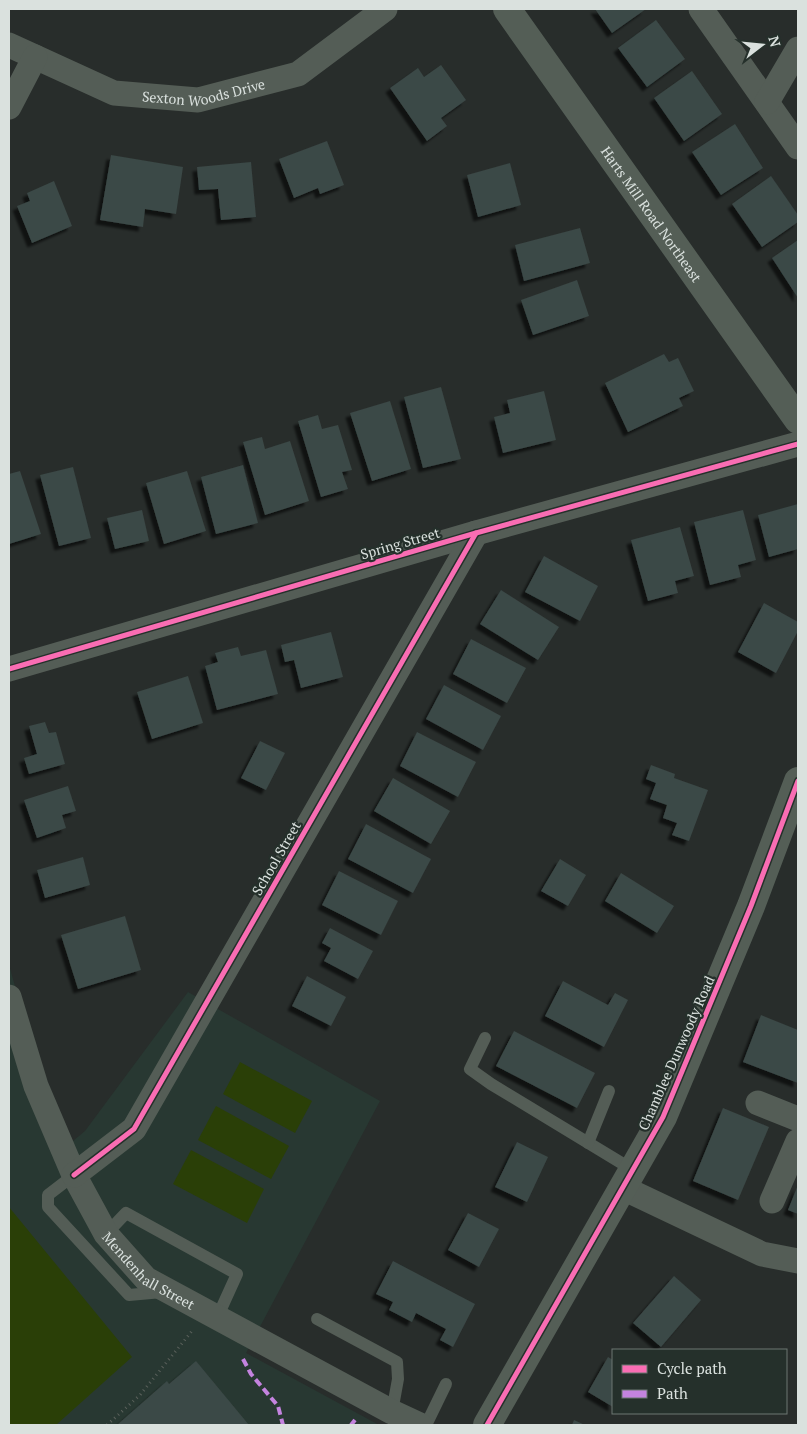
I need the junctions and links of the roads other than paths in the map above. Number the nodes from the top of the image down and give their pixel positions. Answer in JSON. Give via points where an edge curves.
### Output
{"nodes":[{"id":1,"x":385,"y":9,"type":"edge"},
{"id":2,"x":507,"y":9,"type":"edge"},
{"id":3,"x":701,"y":9,"type":"edge"},
{"id":4,"x":9,"y":45,"type":"edge"},
{"id":5,"x":798,"y":49,"type":"edge"},
{"id":6,"x":35,"y":57,"type":"junction"},
{"id":7,"x":767,"y":102,"type":"junction"},
{"id":8,"x":9,"y":107,"type":"edge"},
{"id":9,"x":798,"y":147,"type":"edge"},
{"id":10,"x":798,"y":420,"type":"edge"},
{"id":11,"x":798,"y":444,"type":"edge"},
{"id":12,"x":476,"y":533,"type":"junction"},
{"id":13,"x":9,"y":668,"type":"edge"},
{"id":14,"x":798,"y":781,"type":"edge"},
{"id":15,"x":9,"y":997,"type":"edge"},
{"id":16,"x":485,"y":1038,"type":"dead end"},
{"id":17,"x":609,"y":1091,"type":"dead end"},
{"id":18,"x":758,"y":1102,"type":"dead end"},
{"id":19,"x":798,"y":1119,"type":"edge"},
{"id":20,"x":798,"y":1141,"type":"edge"},
{"id":21,"x":588,"y":1143,"type":"junction"},
{"id":22,"x":74,"y":1174,"type":"junction"},
{"id":23,"x":628,"y":1179,"type":"junction"},
{"id":24,"x":772,"y":1200,"type":"dead end"},
{"id":25,"x":106,"y":1234,"type":"junction"},
{"id":26,"x":798,"y":1261,"type":"edge"},
{"id":27,"x":170,"y":1292,"type":"junction"},
{"id":28,"x":217,"y":1318,"type":"junction"},
{"id":29,"x":318,"y":1319,"type":"dead end"},
{"id":30,"x":446,"y":1384,"type":"dead end"},
{"id":31,"x":392,"y":1412,"type":"junction"},
{"id":32,"x":420,"y":1425,"type":"edge"},
{"id":33,"x":426,"y":1425,"type":"edge"},
{"id":34,"x":487,"y":1425,"type":"edge"}],
"edges":[{"from":1,"to":6,"type":"street","name":"Sexton Woods Drive","via":[[298,74],[198,100],[114,93]]},
{"from":2,"to":10,"type":"street","name":"Harts Mill Road Northeast"},
{"from":3,"to":7,"type":"street"},
{"from":4,"to":6,"type":"street","name":"Sexton Woods Drive"},
{"from":5,"to":7,"type":"street"},
{"from":6,"to":8,"type":"street"},
{"from":7,"to":9,"type":"street"},
{"from":11,"to":12,"type":"street","name":"Spring Street"},
{"from":12,"to":13,"type":"street","name":"Spring Street"},
{"from":12,"to":22,"type":"street","name":"School Street","via":[[134,1129]]},
{"from":14,"to":23,"type":"street","name":"Chamblee Dunwoody Road","via":[[751,906],[663,1117]]},
{"from":15,"to":22,"type":"street","name":"Mendenhall Street","via":[[36,1086]]},
{"from":16,"to":21,"type":"lane","via":[[470,1069]]},
{"from":17,"to":21,"type":"lane"},
{"from":18,"to":19,"type":"street"},
{"from":20,"to":24,"type":"street"},
{"from":21,"to":23,"type":"lane"},
{"from":22,"to":25,"type":"street","name":"Mendenhall Street"},
{"from":22,"to":27,"type":"lane","via":[[48,1195],[48,1207],[129,1295]]},
{"from":23,"to":26,"type":"street","via":[[762,1254]]},
{"from":23,"to":34,"type":"street","name":"Chamblee Dunwoody Road"},
{"from":25,"to":27,"type":"street","name":"Mendenhall Street","via":[[146,1279]]},
{"from":25,"to":28,"type":"lane","via":[[126,1213],[237,1274]]},
{"from":27,"to":28,"type":"street","name":"Mendenhall Street"},
{"from":28,"to":31,"type":"street","name":"Mendenhall Street"},
{"from":29,"to":31,"type":"lane","via":[[396,1362],[398,1379]]},
{"from":30,"to":33,"type":"lane"},
{"from":31,"to":32,"type":"street","name":"Mendenhall Street"}]}
